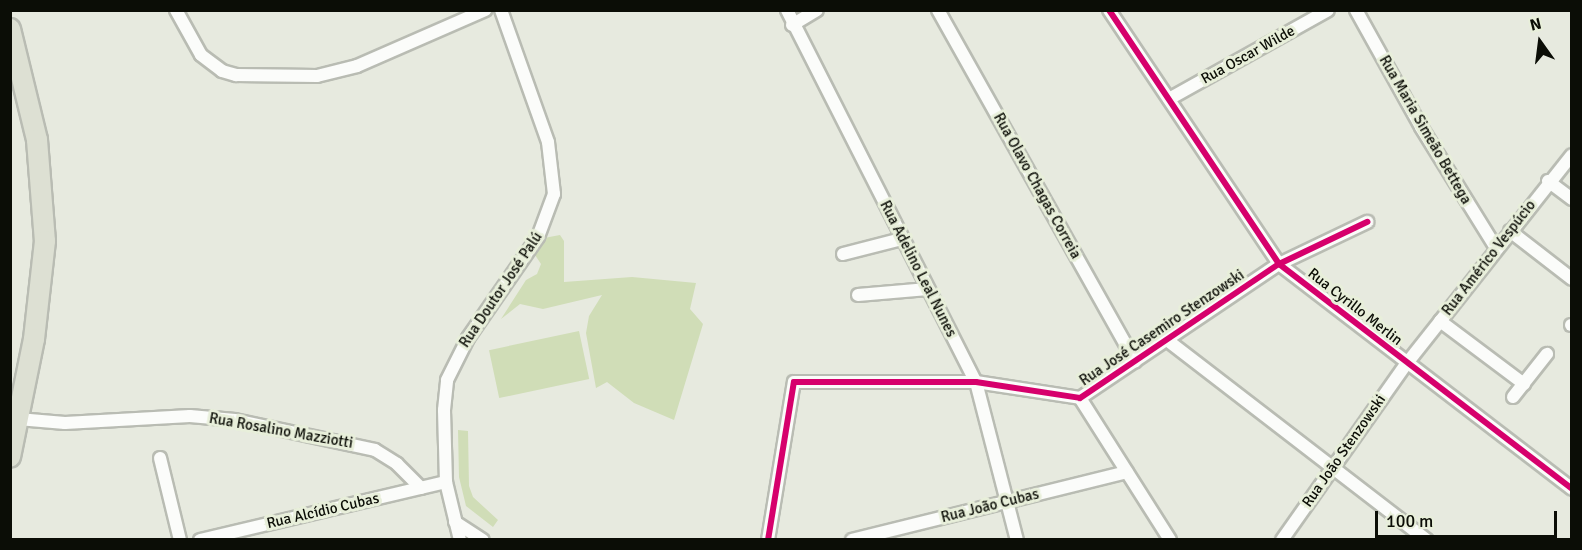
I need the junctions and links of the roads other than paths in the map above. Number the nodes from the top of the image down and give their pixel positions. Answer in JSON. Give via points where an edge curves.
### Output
{"nodes":[{"id":1,"x":176,"y":10,"type":"edge"},
{"id":2,"x":485,"y":10,"type":"edge"},
{"id":3,"x":501,"y":10,"type":"edge"},
{"id":4,"x":787,"y":10,"type":"edge"},
{"id":5,"x":817,"y":10,"type":"edge"},
{"id":6,"x":938,"y":10,"type":"edge"},
{"id":7,"x":1109,"y":10,"type":"edge"},
{"id":8,"x":1328,"y":10,"type":"edge"},
{"id":9,"x":1356,"y":10,"type":"edge"},
{"id":10,"x":792,"y":25,"type":"junction"},
{"id":11,"x":10,"y":29,"type":"edge"},
{"id":12,"x":1169,"y":99,"type":"junction"},
{"id":13,"x":1572,"y":155,"type":"edge"},
{"id":14,"x":1548,"y":181,"type":"junction"},
{"id":15,"x":1572,"y":199,"type":"edge"},
{"id":16,"x":1367,"y":222,"type":"dead end"},
{"id":17,"x":1510,"y":231,"type":"junction"},
{"id":18,"x":902,"y":239,"type":"junction"},
{"id":19,"x":1496,"y":248,"type":"junction"},
{"id":20,"x":843,"y":254,"type":"dead end"},
{"id":21,"x":1279,"y":264,"type":"junction"},
{"id":22,"x":1572,"y":279,"type":"edge"},
{"id":23,"x":928,"y":289,"type":"junction"},
{"id":24,"x":858,"y":295,"type":"dead end"},
{"id":25,"x":1440,"y":321,"type":"junction"},
{"id":26,"x":1167,"y":340,"type":"junction"},
{"id":27,"x":1547,"y":354,"type":"dead end"},
{"id":28,"x":1135,"y":361,"type":"junction"},
{"id":29,"x":1407,"y":363,"type":"junction"},
{"id":30,"x":18,"y":380,"type":"edge"},
{"id":31,"x":976,"y":382,"type":"junction"},
{"id":32,"x":1524,"y":384,"type":"junction"},
{"id":33,"x":1080,"y":398,"type":"junction"},
{"id":34,"x":1513,"y":398,"type":"dead end"},
{"id":35,"x":18,"y":419,"type":"junction"},
{"id":36,"x":10,"y":456,"type":"edge"},
{"id":37,"x":160,"y":458,"type":"dead end"},
{"id":38,"x":1333,"y":467,"type":"junction"},
{"id":39,"x":1127,"y":472,"type":"junction"},
{"id":40,"x":446,"y":482,"type":"junction"},
{"id":41,"x":421,"y":488,"type":"junction"},
{"id":42,"x":1572,"y":489,"type":"edge"},
{"id":43,"x":1007,"y":502,"type":"junction"},
{"id":44,"x":455,"y":522,"type":"junction"},
{"id":45,"x":180,"y":540,"type":"edge"},
{"id":46,"x":200,"y":540,"type":"edge"},
{"id":47,"x":459,"y":540,"type":"edge"},
{"id":48,"x":483,"y":540,"type":"edge"},
{"id":49,"x":768,"y":540,"type":"edge"},
{"id":50,"x":852,"y":540,"type":"edge"},
{"id":51,"x":1017,"y":540,"type":"edge"},
{"id":52,"x":1170,"y":540,"type":"edge"},
{"id":53,"x":1282,"y":540,"type":"edge"},
{"id":54,"x":1427,"y":540,"type":"edge"}],
"edges":[{"from":1,"to":2,"type":"street","via":[[201,55],[222,71],[317,76],[357,66]]},
{"from":3,"to":40,"type":"street","name":"Rua Doutor José Palú","via":[[549,142],[554,194],[538,237],[468,338],[447,380]]},
{"from":4,"to":10,"type":"street","name":"Rua Adelino Leal Nunes"},
{"from":5,"to":10,"type":"street"},
{"from":6,"to":28,"type":"street","name":"Rua Olavo Chagas Correia"},
{"from":7,"to":12,"type":"street","name":"Rua Cyrillo Merlin"},
{"from":8,"to":12,"type":"street","name":"Rua Oscar Wilde"},
{"from":9,"to":19,"type":"street","name":"Rua Maria Simeão Bettega","via":[[1421,127]]},
{"from":10,"to":18,"type":"street","name":"Rua Adelino Leal Nunes"},
{"from":11,"to":30,"type":"main road","via":[[32,118],[44,198],[42,284]]},
{"from":12,"to":21,"type":"street","name":"Rua Cyrillo Merlin"},
{"from":13,"to":14,"type":"street","name":"Rua Américo Vespúcio"},
{"from":14,"to":15,"type":"street"},
{"from":14,"to":17,"type":"street","name":"Rua Américo Vespúcio"},
{"from":16,"to":21,"type":"street","name":"Rua José Casemiro Stenzowski"},
{"from":17,"to":19,"type":"street","name":"Rua Américo Vespúcio"},
{"from":17,"to":22,"type":"street"},
{"from":18,"to":20,"type":"street"},
{"from":18,"to":23,"type":"street","name":"Rua Adelino Leal Nunes"},
{"from":19,"to":25,"type":"street","name":"Rua Américo Vespúcio"},
{"from":21,"to":26,"type":"street","name":"Rua José Casemiro Stenzowski"},
{"from":21,"to":29,"type":"street","name":"Rua Cyrillo Merlin"},
{"from":23,"to":24,"type":"street"},
{"from":23,"to":31,"type":"street","name":"Rua Adelino Leal Nunes"},
{"from":25,"to":29,"type":"street","name":"Rua Américo Vespúcio"},
{"from":25,"to":32,"type":"street"},
{"from":26,"to":28,"type":"street","name":"Rua José Casemiro Stenzowski"},
{"from":26,"to":38,"type":"street"},
{"from":27,"to":32,"type":"street"},
{"from":28,"to":33,"type":"street","name":"Rua José Casemiro Stenzowski"},
{"from":29,"to":38,"type":"street","name":"Rua João Stenzowski"},
{"from":29,"to":42,"type":"street","name":"Rua Cyrillo Merlin"},
{"from":30,"to":35,"type":"main road"},
{"from":31,"to":33,"type":"street","name":"Rua José Casemiro Stenzowski"},
{"from":31,"to":43,"type":"street","name":"Rua Adelino Leal Nunes"},
{"from":31,"to":49,"type":"street","name":"Rua José Casemiro Stenzowski","via":[[794,382]]},
{"from":32,"to":34,"type":"street"},
{"from":33,"to":39,"type":"street"},
{"from":35,"to":36,"type":"main road"},
{"from":35,"to":41,"type":"street","name":"Rua Rosalino Mazziotti","via":[[66,423],[190,416],[235,420],[375,450],[397,464]]},
{"from":37,"to":45,"type":"street"},
{"from":38,"to":53,"type":"street","name":"Rua João Stenzowski"},
{"from":38,"to":54,"type":"street"},
{"from":39,"to":43,"type":"street","name":"Rua João Cubas"},
{"from":39,"to":52,"type":"street"},
{"from":40,"to":41,"type":"street","name":"Rua Alcídio Cubas"},
{"from":40,"to":44,"type":"street","name":"Rua Doutor José Palú"},
{"from":41,"to":46,"type":"street","name":"Rua Alcídio Cubas"},
{"from":43,"to":50,"type":"street","name":"Rua João Cubas"},
{"from":43,"to":51,"type":"street","name":"Rua Adelino Leal Nunes"},
{"from":44,"to":47,"type":"street","name":"Rua Doutor José Palú"},
{"from":44,"to":48,"type":"street"}]}
